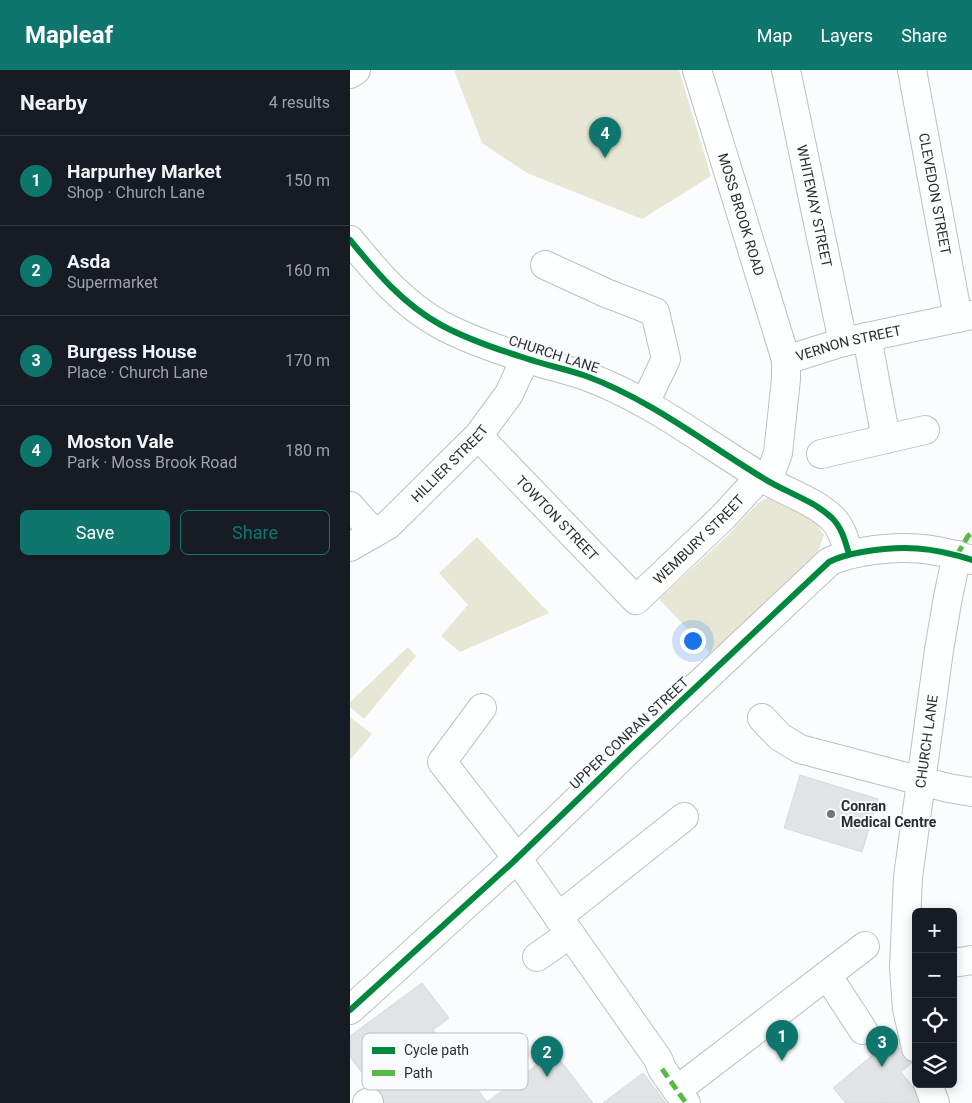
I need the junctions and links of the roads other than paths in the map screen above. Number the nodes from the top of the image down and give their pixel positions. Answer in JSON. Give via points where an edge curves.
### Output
{"nodes":[{"id":1,"x":356,"y":70,"type":"edge"},
{"id":2,"x":697,"y":70,"type":"edge"},
{"id":3,"x":786,"y":70,"type":"edge"},
{"id":4,"x":912,"y":70,"type":"edge"},
{"id":5,"x":350,"y":74,"type":"edge"},
{"id":6,"x":350,"y":240,"type":"edge"},
{"id":7,"x":545,"y":265,"type":"dead end"},
{"id":8,"x":965,"y":316,"type":"edge"},
{"id":9,"x":855,"y":340,"type":"junction"},
{"id":10,"x":525,"y":359,"type":"junction"},
{"id":11,"x":786,"y":360,"type":"junction"},
{"id":12,"x":645,"y":403,"type":"junction"},
{"id":13,"x":926,"y":430,"type":"dead end"},
{"id":14,"x":478,"y":436,"type":"junction"},
{"id":15,"x":886,"y":439,"type":"junction"},
{"id":16,"x":821,"y":454,"type":"dead end"},
{"id":17,"x":764,"y":479,"type":"junction"},
{"id":18,"x":350,"y":506,"type":"edge"},
{"id":19,"x":374,"y":533,"type":"junction"},
{"id":20,"x":350,"y":547,"type":"edge"},
{"id":21,"x":849,"y":554,"type":"junction"},
{"id":22,"x":965,"y":558,"type":"edge"},
{"id":23,"x":636,"y":600,"type":"joint"},
{"id":24,"x":482,"y":708,"type":"dead end"},
{"id":25,"x":762,"y":718,"type":"dead end"},
{"id":26,"x":921,"y":781,"type":"junction"},
{"id":27,"x":972,"y":792,"type":"edge"},
{"id":28,"x":684,"y":817,"type":"dead end"},
{"id":29,"x":517,"y":858,"type":"junction"},
{"id":30,"x":564,"y":926,"type":"junction"},
{"id":31,"x":865,"y":946,"type":"dead end"},
{"id":32,"x":536,"y":957,"type":"dead end"},
{"id":33,"x":972,"y":960,"type":"edge"},
{"id":34,"x":957,"y":962,"type":"edge"},
{"id":35,"x":910,"y":968,"type":"edge"},
{"id":36,"x":827,"y":975,"type":"junction"},
{"id":37,"x":355,"y":997,"type":"edge"},
{"id":38,"x":863,"y":1030,"type":"dead end"},
{"id":39,"x":915,"y":1043,"type":"edge"},
{"id":40,"x":675,"y":1087,"type":"edge"},
{"id":41,"x":929,"y":1088,"type":"edge"},
{"id":42,"x":935,"y":1103,"type":"edge"}],
"edges":[{"from":1,"to":5,"type":"street"},
{"from":2,"to":11,"type":"street","name":"MOSS BROOK ROAD"},
{"from":3,"to":9,"type":"street","name":"WHITEWAY STREET"},
{"from":4,"to":8,"type":"street","name":"CLEVEDON STREET"},
{"from":6,"to":10,"type":"street","name":"CHURCH LANE","via":[[386,283],[409,304],[440,324],[480,343]]},
{"from":7,"to":12,"type":"street","via":[[655,312],[666,359]]},
{"from":8,"to":9,"type":"street","name":"VERNON STREET"},
{"from":9,"to":11,"type":"street","name":"VERNON STREET"},
{"from":9,"to":15,"type":"street","name":"WHITEWAY STREET"},
{"from":10,"to":12,"type":"street","name":"CHURCH LANE","via":[[586,376]]},
{"from":10,"to":14,"type":"street","name":"HILLIER STREET","via":[[509,394]]},
{"from":11,"to":17,"type":"street","name":"VERNON STREET","via":[[778,453]]},
{"from":12,"to":17,"type":"street","name":"CHURCH LANE"},
{"from":13,"to":15,"type":"street"},
{"from":14,"to":19,"type":"street","name":"HILLIER STREET","via":[[388,525]]},
{"from":14,"to":23,"type":"street","name":"TOWTON STREET"},
{"from":15,"to":16,"type":"street"},
{"from":17,"to":21,"type":"street","name":"CHURCH LANE","via":[[832,518],[839,526]]},
{"from":17,"to":23,"type":"street","name":"WEMBURY STREET"},
{"from":18,"to":19,"type":"street"},
{"from":19,"to":20,"type":"street","name":"HILLIER STREET"},
{"from":21,"to":22,"type":"street","name":"UPPER CONRAN STREET","via":[[899,547]]},
{"from":21,"to":29,"type":"street","name":"UPPER CONRAN STREET","via":[[824,567]]},
{"from":22,"to":26,"type":"street","name":"CHURCH LANE","via":[[948,597]]},
{"from":24,"to":29,"type":"street","via":[[442,762]]},
{"from":25,"to":26,"type":"street","via":[[780,737],[800,748]]},
{"from":26,"to":27,"type":"street"},
{"from":26,"to":35,"type":"street","name":"CHURCH LANE","via":[[908,876]]},
{"from":28,"to":30,"type":"street"},
{"from":29,"to":30,"type":"street"},
{"from":29,"to":37,"type":"street","name":"UPPER CONRAN STREET"},
{"from":30,"to":32,"type":"street"},
{"from":30,"to":40,"type":"street"},
{"from":31,"to":36,"type":"street"},
{"from":33,"to":34,"type":"street"},
{"from":35,"to":39,"type":"street","name":"CHURCH LANE","via":[[907,1009]]},
{"from":36,"to":38,"type":"street"},
{"from":36,"to":40,"type":"street"},
{"from":41,"to":42,"type":"street"}]}
